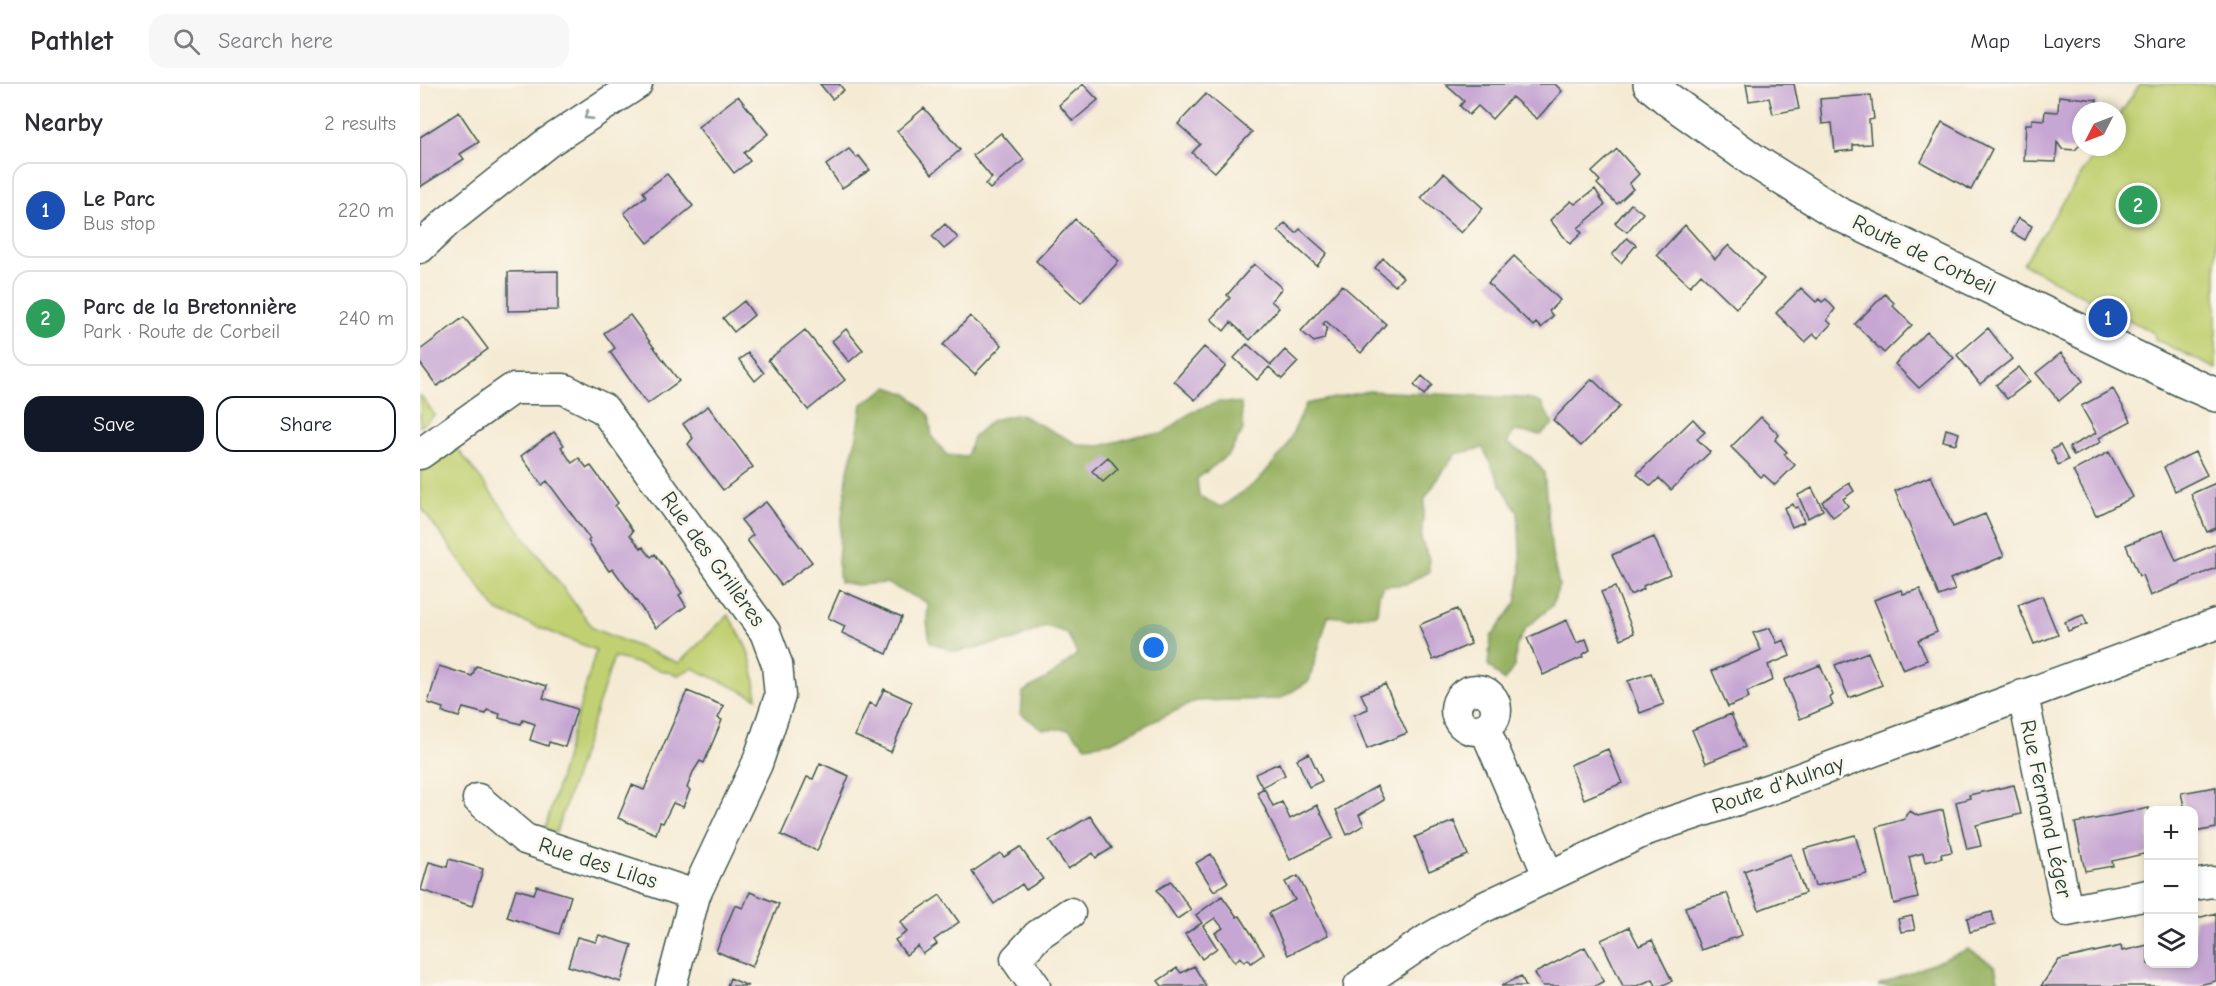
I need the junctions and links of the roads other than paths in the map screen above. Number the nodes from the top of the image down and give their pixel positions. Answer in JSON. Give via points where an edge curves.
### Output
{"nodes":[{"id":1,"x":637,"y":84,"type":"edge"},
{"id":2,"x":1650,"y":84,"type":"edge"},
{"id":3,"x":421,"y":245,"type":"edge"},
{"id":4,"x":2216,"y":394,"type":"edge"},
{"id":5,"x":420,"y":454,"type":"edge"},
{"id":6,"x":2216,"y":624,"type":"edge"},
{"id":7,"x":2023,"y":695,"type":"junction"},
{"id":8,"x":1485,"y":729,"type":"dead end"},
{"id":9,"x":478,"y":799,"type":"dead end"},
{"id":10,"x":1548,"y":875,"type":"junction"},
{"id":11,"x":2216,"y":883,"type":"edge"},
{"id":12,"x":2198,"y":884,"type":"edge"},
{"id":13,"x":695,"y":895,"type":"junction"},
{"id":14,"x":2144,"y":896,"type":"edge"},
{"id":15,"x":1070,"y":913,"type":"dead end"},
{"id":16,"x":671,"y":986,"type":"edge"},
{"id":17,"x":1035,"y":986,"type":"edge"},
{"id":18,"x":1359,"y":986,"type":"edge"}],
"edges":[{"from":1,"to":3,"type":"street","one_way":true,"via":[[547,143]]},
{"from":2,"to":4,"type":"main road","name":"Route de Corbeil","via":[[1754,160],[1837,213]]},
{"from":5,"to":13,"type":"street","name":"Rue des Grillères","via":[[512,389],[564,389],[604,409],[765,632],[777,664],[780,696],[757,764]]},
{"from":6,"to":7,"type":"street","name":"Route d'Aulnay"},
{"from":7,"to":10,"type":"street","name":"Route d'Aulnay","via":[[1779,786],[1649,829]]},
{"from":7,"to":14,"type":"street","name":"Rue Fernand Léger","via":[[2067,911]]},
{"from":8,"to":10,"type":"street"},
{"from":9,"to":13,"type":"street","name":"Rue des Lilas","via":[[525,839]]},
{"from":10,"to":18,"type":"street","name":"Route d'Aulnay","via":[[1428,939]]},
{"from":11,"to":12,"type":"street"},
{"from":13,"to":16,"type":"street","name":"Rue des Grillères"},
{"from":15,"to":17,"type":"street","via":[[1038,935],[1016,959]]}]}
